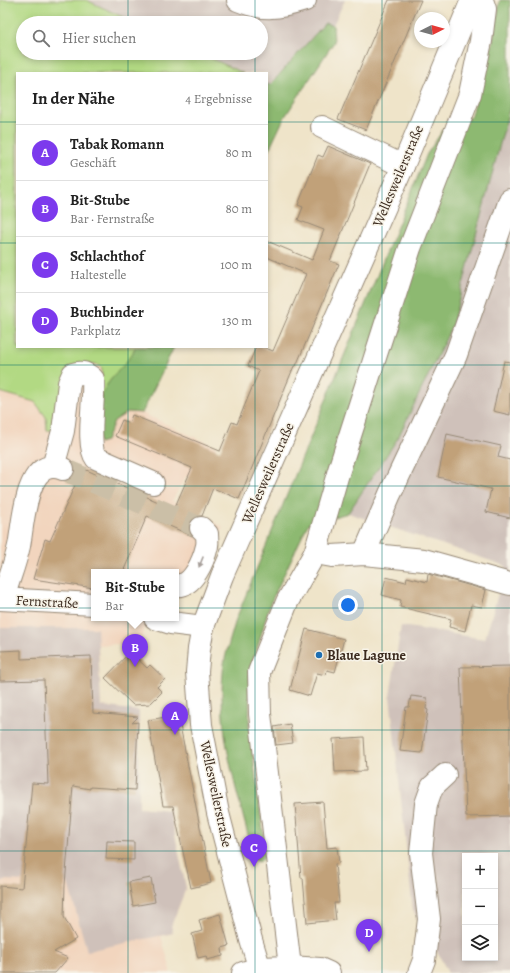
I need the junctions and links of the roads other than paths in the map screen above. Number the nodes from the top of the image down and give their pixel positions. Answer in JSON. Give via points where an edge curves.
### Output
{"nodes":[{"id":1,"x":238,"y":0,"type":"edge"},
{"id":2,"x":305,"y":0,"type":"edge"},
{"id":3,"x":472,"y":0,"type":"edge"},
{"id":4,"x":482,"y":0,"type":"edge"},
{"id":5,"x":322,"y":127,"type":"dead end"},
{"id":6,"x":404,"y":166,"type":"junction"},
{"id":7,"x":510,"y":200,"type":"edge"},
{"id":8,"x":153,"y":483,"type":"dead end"},
{"id":9,"x":201,"y":528,"type":"dead end"},
{"id":10,"x":315,"y":553,"type":"junction"},
{"id":11,"x":364,"y":554,"type":"junction"},
{"id":12,"x":510,"y":584,"type":"edge"},
{"id":13,"x":179,"y":585,"type":"edge"},
{"id":14,"x":2,"y":599,"type":"edge"},
{"id":15,"x":91,"y":604,"type":"edge"},
{"id":16,"x":165,"y":621,"type":"edge"},
{"id":17,"x":203,"y":627,"type":"junction"},
{"id":18,"x":445,"y":775,"type":"dead end"},
{"id":19,"x":290,"y":967,"type":"junction"},
{"id":20,"x":254,"y":971,"type":"edge"},
{"id":21,"x":329,"y":973,"type":"edge"},
{"id":22,"x":419,"y":973,"type":"edge"}],
"edges":[{"from":1,"to":2,"type":"street","via":[[260,8],[283,7]]},
{"from":3,"to":6,"type":"street","name":"Wellesweilerstraße"},
{"from":4,"to":10,"type":"street","via":[[485,9],[482,41],[470,94],[410,248]]},
{"from":5,"to":6,"type":"street"},
{"from":6,"to":17,"type":"street","name":"Wellesweilerstraße","via":[[222,576]]},
{"from":7,"to":11,"type":"street","via":[[456,355]]},
{"from":8,"to":14,"type":"street","via":[[93,455],[91,432],[94,387],[92,379],[86,373],[73,374],[69,383],[58,468],[45,469],[35,477],[26,499],[19,546]]},
{"from":9,"to":13,"type":"street","one_way":true,"via":[[207,534],[207,546],[201,566],[191,580]]},
{"from":10,"to":11,"type":"street","via":[[332,556]]},
{"from":10,"to":19,"type":"street","via":[[287,602],[259,672],[260,714]]},
{"from":11,"to":12,"type":"street","via":[[424,560]]},
{"from":14,"to":15,"type":"street","name":"Fernstraße"},
{"from":16,"to":17,"type":"street"},
{"from":17,"to":20,"type":"street","name":"Wellesweilerstraße","via":[[197,672],[201,725]]},
{"from":18,"to":22,"type":"street","via":[[432,787],[426,804],[421,853],[429,919],[424,960]]},
{"from":19,"to":20,"type":"street","name":"Wellesweilerstraße"},
{"from":19,"to":21,"type":"street","name":"Wellesweilerstraße","via":[[320,969]]}]}
